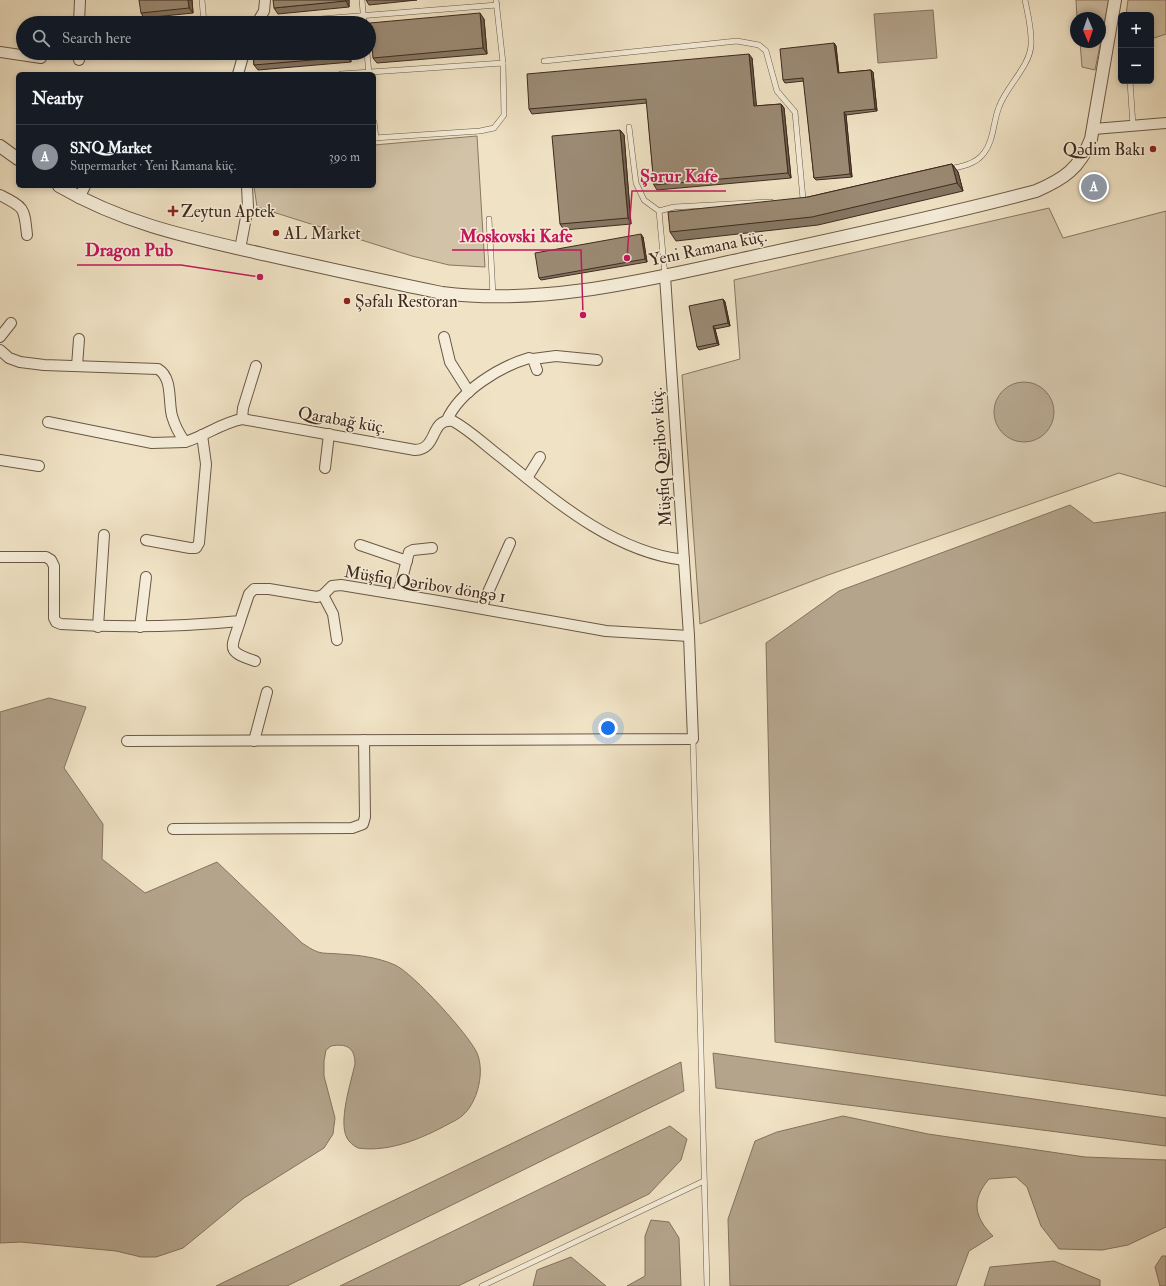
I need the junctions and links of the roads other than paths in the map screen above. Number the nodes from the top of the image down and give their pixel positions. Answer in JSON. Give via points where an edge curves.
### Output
{"nodes":[{"id":1,"x":80,"y":0,"type":"edge"},
{"id":2,"x":202,"y":0,"type":"edge"},
{"id":3,"x":265,"y":0,"type":"edge"},
{"id":4,"x":362,"y":0,"type":"edge"},
{"id":5,"x":1025,"y":0,"type":"edge"},
{"id":6,"x":1115,"y":0,"type":"edge"},
{"id":7,"x":496,"y":2,"type":"edge"},
{"id":8,"x":80,"y":16,"type":"edge"},
{"id":9,"x":203,"y":16,"type":"edge"},
{"id":10,"x":262,"y":16,"type":"edge"},
{"id":11,"x":363,"y":16,"type":"joint"},
{"id":12,"x":0,"y":52,"type":"edge"},
{"id":13,"x":16,"y":54,"type":"edge"},
{"id":14,"x":242,"y":60,"type":"edge"},
{"id":15,"x":368,"y":60,"type":"edge"},
{"id":16,"x":544,"y":61,"type":"dead end"},
{"id":17,"x":503,"y":63,"type":"junction"},
{"id":18,"x":239,"y":72,"type":"edge"},
{"id":19,"x":369,"y":72,"type":"edge"},
{"id":20,"x":376,"y":72,"type":"edge"},
{"id":21,"x":1130,"y":84,"type":"edge"},
{"id":22,"x":1166,"y":123,"type":"edge"},
{"id":23,"x":1133,"y":127,"type":"junction"},
{"id":24,"x":629,"y":128,"type":"dead end"},
{"id":25,"x":1094,"y":129,"type":"junction"},
{"id":26,"x":376,"y":138,"type":"edge"},
{"id":27,"x":0,"y":146,"type":"edge"},
{"id":28,"x":16,"y":158,"type":"edge"},
{"id":29,"x":942,"y":171,"type":"edge"},
{"id":30,"x":62,"y":188,"type":"edge"},
{"id":31,"x":84,"y":188,"type":"edge"},
{"id":32,"x":247,"y":188,"type":"edge"},
{"id":33,"x":0,"y":195,"type":"edge"},
{"id":34,"x":79,"y":198,"type":"junction"},
{"id":35,"x":797,"y":200,"type":"edge"},
{"id":36,"x":779,"y":201,"type":"edge"},
{"id":37,"x":659,"y":211,"type":"junction"},
{"id":38,"x":489,"y":219,"type":"dead end"},
{"id":39,"x":27,"y":235,"type":"dead end"},
{"id":40,"x":240,"y":249,"type":"junction"},
{"id":41,"x":665,"y":276,"type":"junction"},
{"id":42,"x":493,"y":297,"type":"junction"},
{"id":43,"x":11,"y":323,"type":"dead end"},
{"id":44,"x":0,"y":337,"type":"edge"},
{"id":45,"x":444,"y":337,"type":"dead end"},
{"id":46,"x":79,"y":339,"type":"dead end"},
{"id":47,"x":0,"y":350,"type":"edge"},
{"id":48,"x":533,"y":359,"type":"junction"},
{"id":49,"x":597,"y":360,"type":"dead end"},
{"id":50,"x":78,"y":366,"type":"junction"},
{"id":51,"x":256,"y":366,"type":"dead end"},
{"id":52,"x":537,"y":370,"type":"dead end"},
{"id":53,"x":469,"y":392,"type":"junction"},
{"id":54,"x":242,"y":419,"type":"junction"},
{"id":55,"x":447,"y":420,"type":"junction"},
{"id":56,"x":48,"y":422,"type":"dead end"},
{"id":57,"x":329,"y":434,"type":"junction"},
{"id":58,"x":202,"y":435,"type":"junction"},
{"id":59,"x":185,"y":442,"type":"junction"},
{"id":60,"x":540,"y":457,"type":"dead end"},
{"id":61,"x":0,"y":460,"type":"edge"},
{"id":62,"x":39,"y":466,"type":"dead end"},
{"id":63,"x":325,"y":468,"type":"dead end"},
{"id":64,"x":527,"y":478,"type":"junction"},
{"id":65,"x":104,"y":535,"type":"dead end"},
{"id":66,"x":146,"y":540,"type":"dead end"},
{"id":67,"x":510,"y":543,"type":"dead end"},
{"id":68,"x":360,"y":545,"type":"dead end"},
{"id":69,"x":432,"y":548,"type":"dead end"},
{"id":70,"x":0,"y":557,"type":"edge"},
{"id":71,"x":684,"y":560,"type":"junction"},
{"id":72,"x":407,"y":561,"type":"junction"},
{"id":73,"x":146,"y":577,"type":"dead end"},
{"id":74,"x":398,"y":594,"type":"junction"},
{"id":75,"x":324,"y":595,"type":"junction"},
{"id":76,"x":481,"y":608,"type":"junction"},
{"id":77,"x":240,"y":621,"type":"junction"},
{"id":78,"x":98,"y":627,"type":"junction"},
{"id":79,"x":140,"y":627,"type":"junction"},
{"id":80,"x":689,"y":636,"type":"junction"},
{"id":81,"x":337,"y":640,"type":"dead end"},
{"id":82,"x":255,"y":661,"type":"dead end"},
{"id":83,"x":267,"y":692,"type":"dead end"},
{"id":84,"x":693,"y":739,"type":"junction"},
{"id":85,"x":364,"y":740,"type":"junction"},
{"id":86,"x":127,"y":741,"type":"dead end"},
{"id":87,"x":254,"y":741,"type":"junction"},
{"id":88,"x":173,"y":829,"type":"dead end"},
{"id":89,"x":704,"y":1181,"type":"junction"},
{"id":90,"x":482,"y":1286,"type":"edge"},
{"id":91,"x":707,"y":1286,"type":"edge"}],
"edges":[{"from":1,"to":8,"type":"street"},
{"from":2,"to":9,"type":"lane"},
{"from":3,"to":10,"type":"street"},
{"from":4,"to":11,"type":"lane"},
{"from":5,"to":29,"type":"lane","via":[[1032,46],[1029,57],[999,107],[992,135],[984,153],[973,162]]},
{"from":6,"to":25,"type":"street","name":"Yeni Ramana küç."},
{"from":7,"to":11,"type":"lane"},
{"from":7,"to":17,"type":"lane"},
{"from":12,"to":13,"type":"street"},
{"from":14,"to":18,"type":"street"},
{"from":15,"to":19,"type":"lane"},
{"from":16,"to":35,"type":"lane","via":[[738,41],[759,45],[766,51],[777,91],[795,112],[806,198]]},
{"from":17,"to":20,"type":"lane"},
{"from":17,"to":26,"type":"lane","via":[[504,115],[494,128]]},
{"from":21,"to":23,"type":"lane"},
{"from":22,"to":23,"type":"street"},
{"from":23,"to":25,"type":"street"},
{"from":24,"to":37,"type":"lane","via":[[636,183],[644,200]]},
{"from":25,"to":41,"type":"street","name":"Yeni Ramana küç.","via":[[1088,149],[1069,174],[1036,191],[893,226]]},
{"from":27,"to":28,"type":"street"},
{"from":30,"to":34,"type":"street","name":"Yeni Ramana küç."},
{"from":31,"to":34,"type":"street"},
{"from":32,"to":40,"type":"street","via":[[248,207]]},
{"from":33,"to":39,"type":"street","via":[[20,205],[25,212]]},
{"from":34,"to":40,"type":"street","name":"Yeni Ramana küç.","via":[[152,228]]},
{"from":36,"to":37,"type":"lane","via":[[674,206]]},
{"from":37,"to":41,"type":"lane"},
{"from":38,"to":42,"type":"lane"},
{"from":40,"to":42,"type":"street","name":"Yeni Ramana küç.","via":[[442,293]]},
{"from":41,"to":42,"type":"street","name":"Yeni Ramana küç.","via":[[545,295]]},
{"from":41,"to":71,"type":"street","name":"Müşfiq Qəribov küç."},
{"from":43,"to":44,"type":"street"},
{"from":45,"to":53,"type":"street","via":[[450,362]]},
{"from":46,"to":50,"type":"street"},
{"from":47,"to":50,"type":"street","via":[[9,358],[20,362]]},
{"from":48,"to":49,"type":"street","name":"Qarabağ küç.","via":[[556,356]]},
{"from":48,"to":52,"type":"street"},
{"from":48,"to":53,"type":"street","name":"Qarabağ küç.","via":[[528,358],[515,363]]},
{"from":50,"to":59,"type":"street","via":[[158,369],[164,373],[172,416],[179,435]]},
{"from":51,"to":54,"type":"street"},
{"from":53,"to":55,"type":"street","name":"Qarabağ küç.","via":[[458,402]]},
{"from":54,"to":57,"type":"street","name":"Qarabağ küç."},
{"from":54,"to":58,"type":"street","name":"Qarabağ küç.","via":[[226,423]]},
{"from":55,"to":57,"type":"street","name":"Qarabağ küç.","via":[[438,425],[428,446],[422,449]]},
{"from":55,"to":64,"type":"street","via":[[459,424]]},
{"from":56,"to":59,"type":"street","via":[[152,443]]},
{"from":57,"to":63,"type":"street"},
{"from":58,"to":59,"type":"street","name":"Qarabağ küç."},
{"from":58,"to":66,"type":"street","via":[[206,464],[199,543],[196,548],[190,548]]},
{"from":60,"to":64,"type":"street"},
{"from":61,"to":62,"type":"street"},
{"from":64,"to":71,"type":"street","via":[[576,515],[605,532],[638,549]]},
{"from":65,"to":78,"type":"street"},
{"from":67,"to":76,"type":"street"},
{"from":68,"to":72,"type":"street"},
{"from":69,"to":72,"type":"street","via":[[409,552]]},
{"from":70,"to":78,"type":"street","via":[[46,557],[51,560],[54,566],[56,622]]},
{"from":71,"to":80,"type":"street","name":"Müşfiq Qəribov küç."},
{"from":72,"to":74,"type":"street"},
{"from":73,"to":79,"type":"street"},
{"from":74,"to":75,"type":"street","name":"Müşfiq Qəribov döngə 1","via":[[341,585],[332,586]]},
{"from":74,"to":76,"type":"street","name":"Müşfiq Qəribov döngə 1"},
{"from":75,"to":77,"type":"street","name":"Müşfiq Qəribov döngə 1","via":[[316,597],[254,589]]},
{"from":75,"to":81,"type":"street","via":[[333,614]]},
{"from":76,"to":80,"type":"street","name":"Müşfiq Qəribov döngə 1","via":[[606,631]]},
{"from":77,"to":79,"type":"street"},
{"from":77,"to":82,"type":"street","via":[[232,646],[234,652]]},
{"from":78,"to":79,"type":"street"},
{"from":80,"to":84,"type":"street","name":"Müşfiq Qəribov küç."},
{"from":83,"to":87,"type":"street"},
{"from":84,"to":85,"type":"street"},
{"from":84,"to":89,"type":"lane"},
{"from":85,"to":87,"type":"street"},
{"from":85,"to":88,"type":"street","via":[[365,817],[362,824],[352,828]]},
{"from":86,"to":87,"type":"street"},
{"from":89,"to":90,"type":"lane"},
{"from":89,"to":91,"type":"lane"}]}
